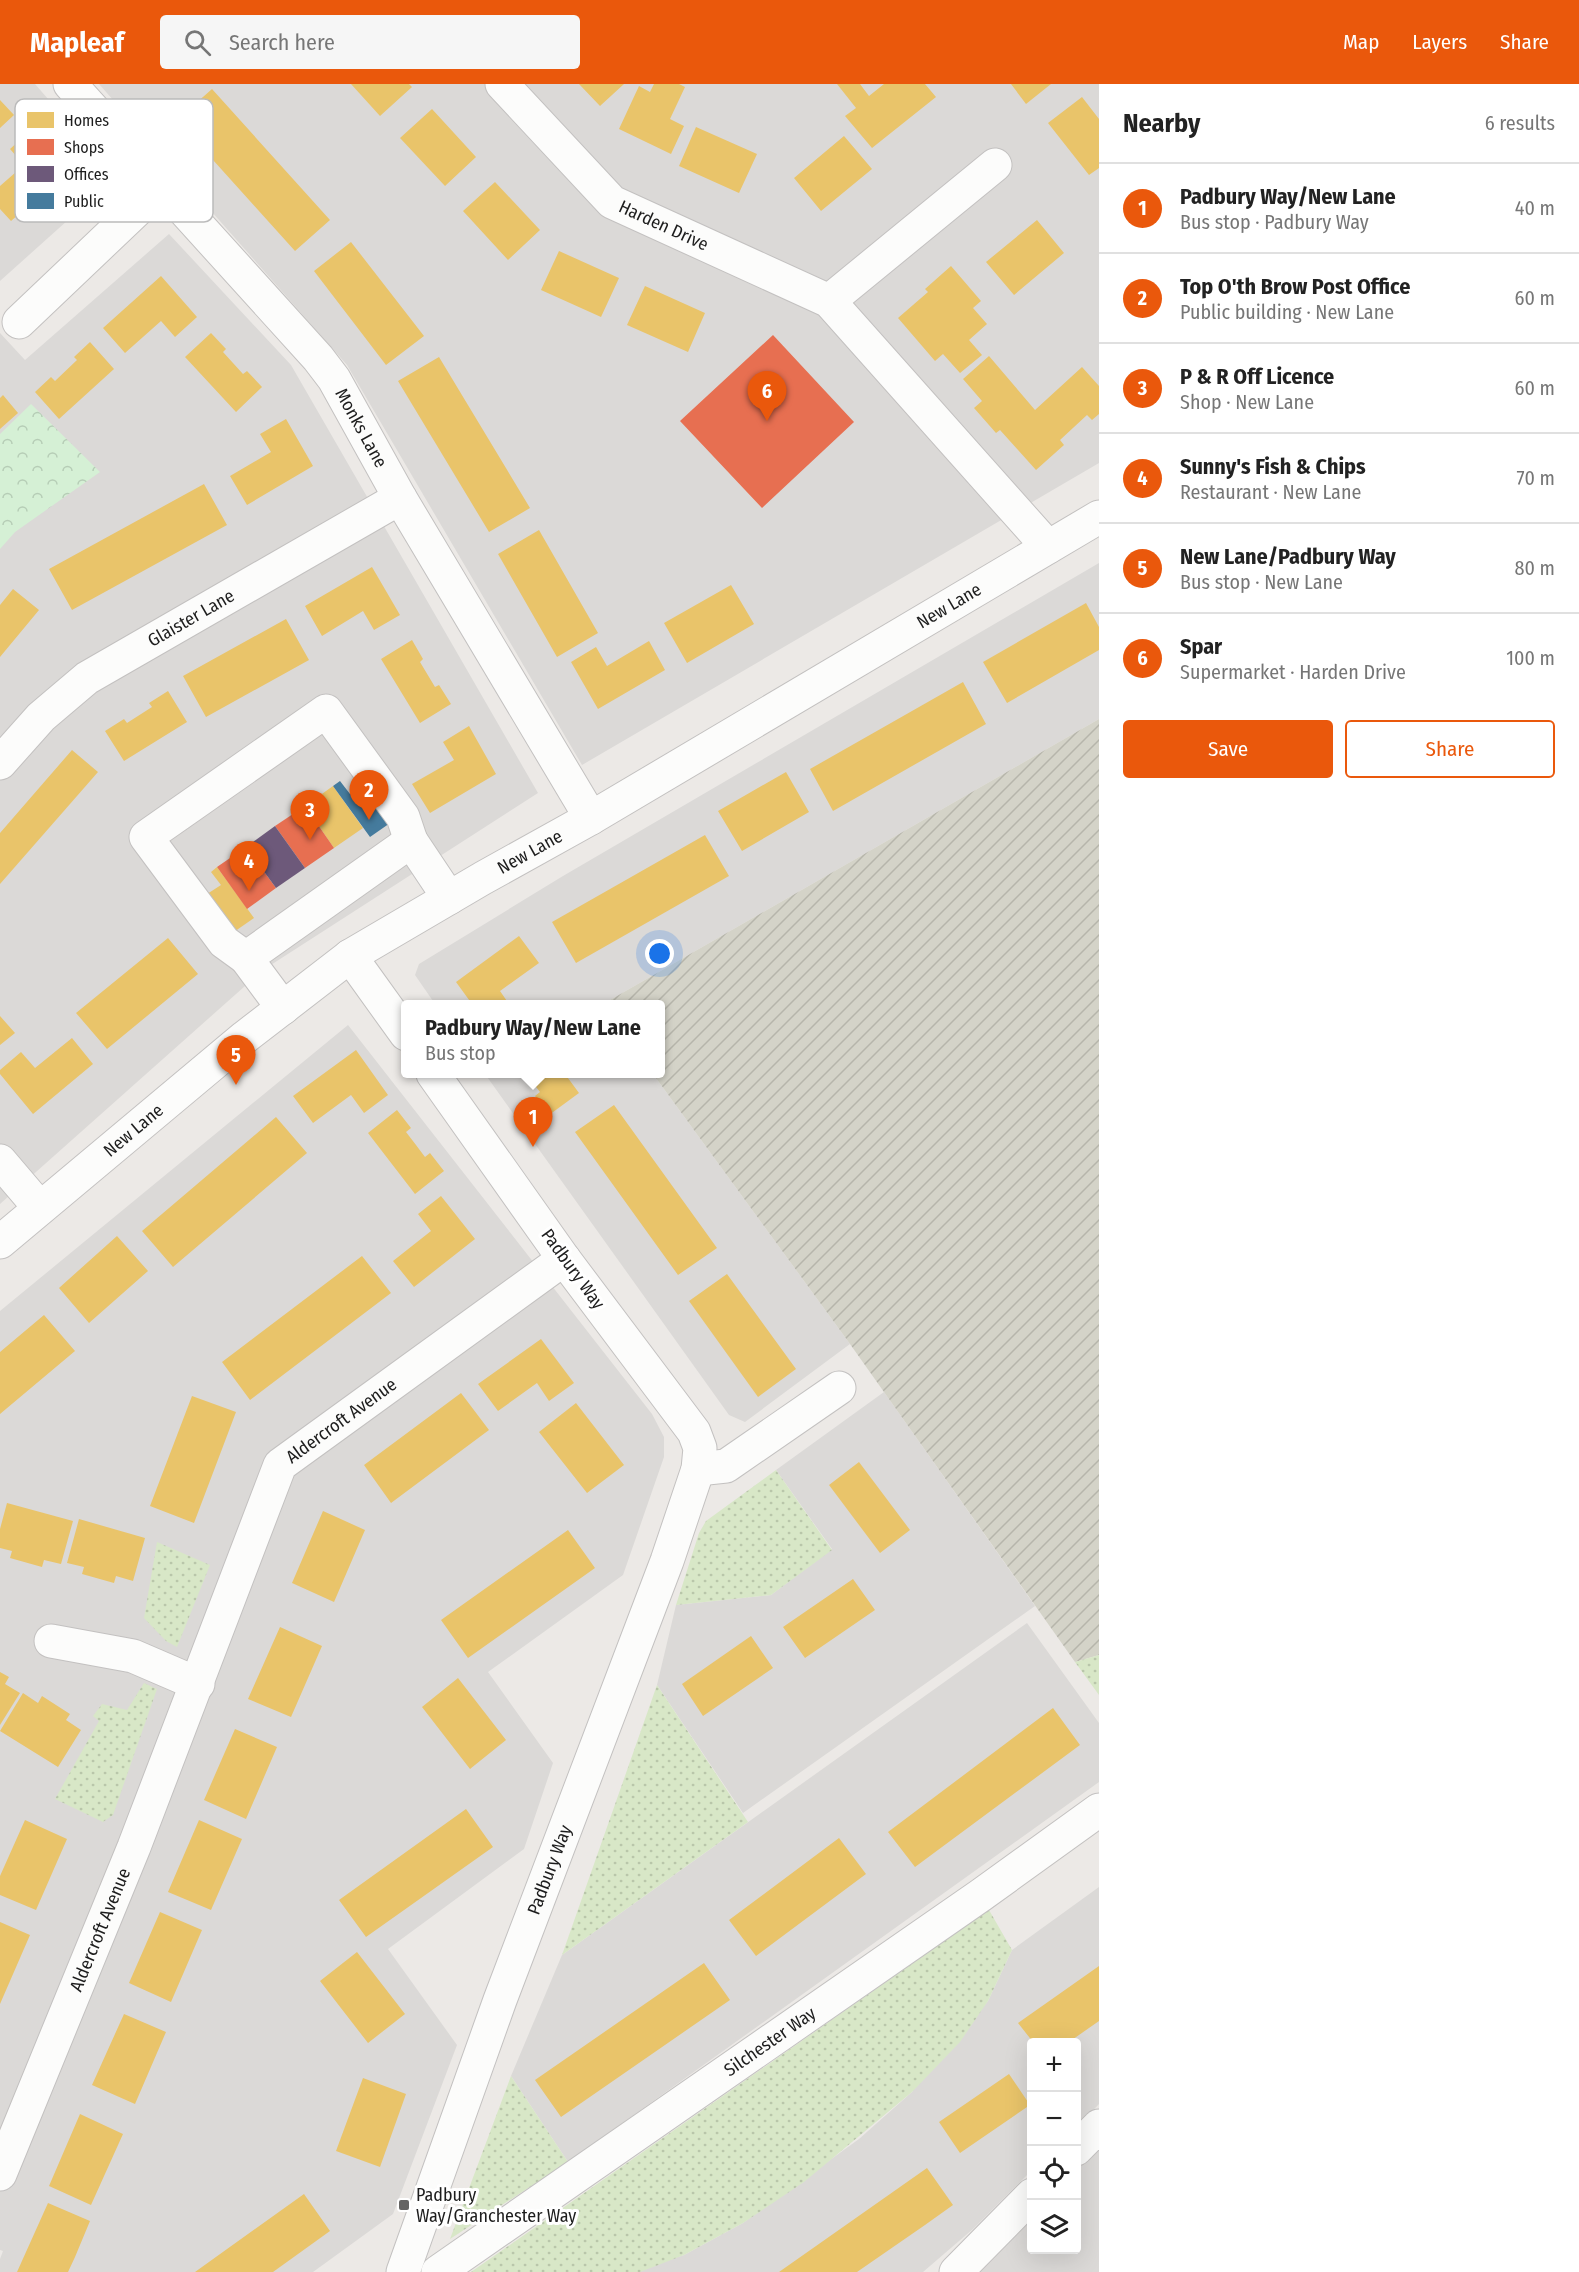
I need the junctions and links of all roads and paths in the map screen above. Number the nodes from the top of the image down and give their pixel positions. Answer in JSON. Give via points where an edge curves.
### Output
{"nodes":[{"id":1,"x":70,"y":84,"type":"edge"},
{"id":2,"x":502,"y":84,"type":"edge"},
{"id":3,"x":84,"y":99,"type":"edge"},
{"id":4,"x":995,"y":165,"type":"dead end"},
{"id":5,"x":124,"y":222,"type":"edge"},
{"id":6,"x":195,"y":222,"type":"edge"},
{"id":7,"x":829,"y":301,"type":"junction"},
{"id":8,"x":19,"y":322,"type":"dead end"},
{"id":9,"x":400,"y":498,"type":"junction"},
{"id":10,"x":1099,"y":517,"type":"edge"},
{"id":11,"x":1048,"y":547,"type":"junction"},
{"id":12,"x":0,"y":763,"type":"edge"},
{"id":13,"x":591,"y":818,"type":"junction"},
{"id":14,"x":411,"y":841,"type":"junction"},
{"id":15,"x":449,"y":898,"type":"junction"},
{"id":16,"x":350,"y":956,"type":"junction"},
{"id":17,"x":246,"y":958,"type":"junction"},
{"id":18,"x":283,"y":1008,"type":"junction"},
{"id":19,"x":401,"y":1028,"type":"edge"},
{"id":20,"x":436,"y":1078,"type":"edge"},
{"id":21,"x":0,"y":1161,"type":"edge"},
{"id":22,"x":40,"y":1208,"type":"junction"},
{"id":23,"x":0,"y":1242,"type":"edge"},
{"id":24,"x":564,"y":1259,"type":"junction"},
{"id":25,"x":839,"y":1388,"type":"dead end"},
{"id":26,"x":698,"y":1469,"type":"junction"},
{"id":27,"x":51,"y":1641,"type":"dead end"},
{"id":28,"x":198,"y":1684,"type":"junction"},
{"id":29,"x":1099,"y":1809,"type":"edge"},
{"id":30,"x":1099,"y":2126,"type":"edge"},
{"id":31,"x":1080,"y":2146,"type":"edge"},
{"id":32,"x":0,"y":2174,"type":"edge"},
{"id":33,"x":1027,"y":2200,"type":"edge"},
{"id":34,"x":402,"y":2272,"type":"edge"},
{"id":35,"x":438,"y":2272,"type":"edge"},
{"id":36,"x":956,"y":2272,"type":"edge"}],
"edges":[{"from":1,"to":3,"type":"street","name":"Monks Lane"},
{"from":2,"to":7,"type":"street","name":"Harden Drive","via":[[612,202]]},
{"from":4,"to":7,"type":"street"},
{"from":5,"to":8,"type":"street"},
{"from":6,"to":9,"type":"street","name":"Monks Lane","via":[[334,379]]},
{"from":7,"to":11,"type":"street","name":"Harden Drive"},
{"from":9,"to":12,"type":"street","name":"Glaister Lane","via":[[87,678],[41,717]]},
{"from":9,"to":13,"type":"street","name":"Monks Lane"},
{"from":10,"to":11,"type":"street","name":"New Lane"},
{"from":11,"to":13,"type":"street","name":"New Lane"},
{"from":13,"to":15,"type":"street","name":"New Lane"},
{"from":14,"to":15,"type":"street"},
{"from":14,"to":17,"type":"street"},
{"from":14,"to":17,"type":"street","via":[[403,818],[326,711],[146,837],[224,942]]},
{"from":15,"to":16,"type":"street","name":"New Lane"},
{"from":16,"to":18,"type":"street","name":"New Lane"},
{"from":16,"to":19,"type":"street"},
{"from":17,"to":18,"type":"street"},
{"from":18,"to":22,"type":"street","name":"New Lane"},
{"from":20,"to":24,"type":"street","name":"Padbury Way"},
{"from":21,"to":22,"type":"street"},
{"from":22,"to":23,"type":"street","name":"New Lane"},
{"from":24,"to":26,"type":"street","name":"Padbury Way","via":[[694,1432],[700,1448]]},
{"from":24,"to":28,"type":"street","name":"Aldercroft Avenue","via":[[280,1465]]},
{"from":25,"to":26,"type":"street","via":[[726,1466]]},
{"from":26,"to":34,"type":"street","name":"Padbury Way"},
{"from":27,"to":28,"type":"street","via":[[133,1656]]},
{"from":28,"to":32,"type":"street","name":"Aldercroft Avenue"},
{"from":29,"to":35,"type":"street","name":"Silchester Way"},
{"from":30,"to":31,"type":"street"},
{"from":33,"to":36,"type":"street"}]}
